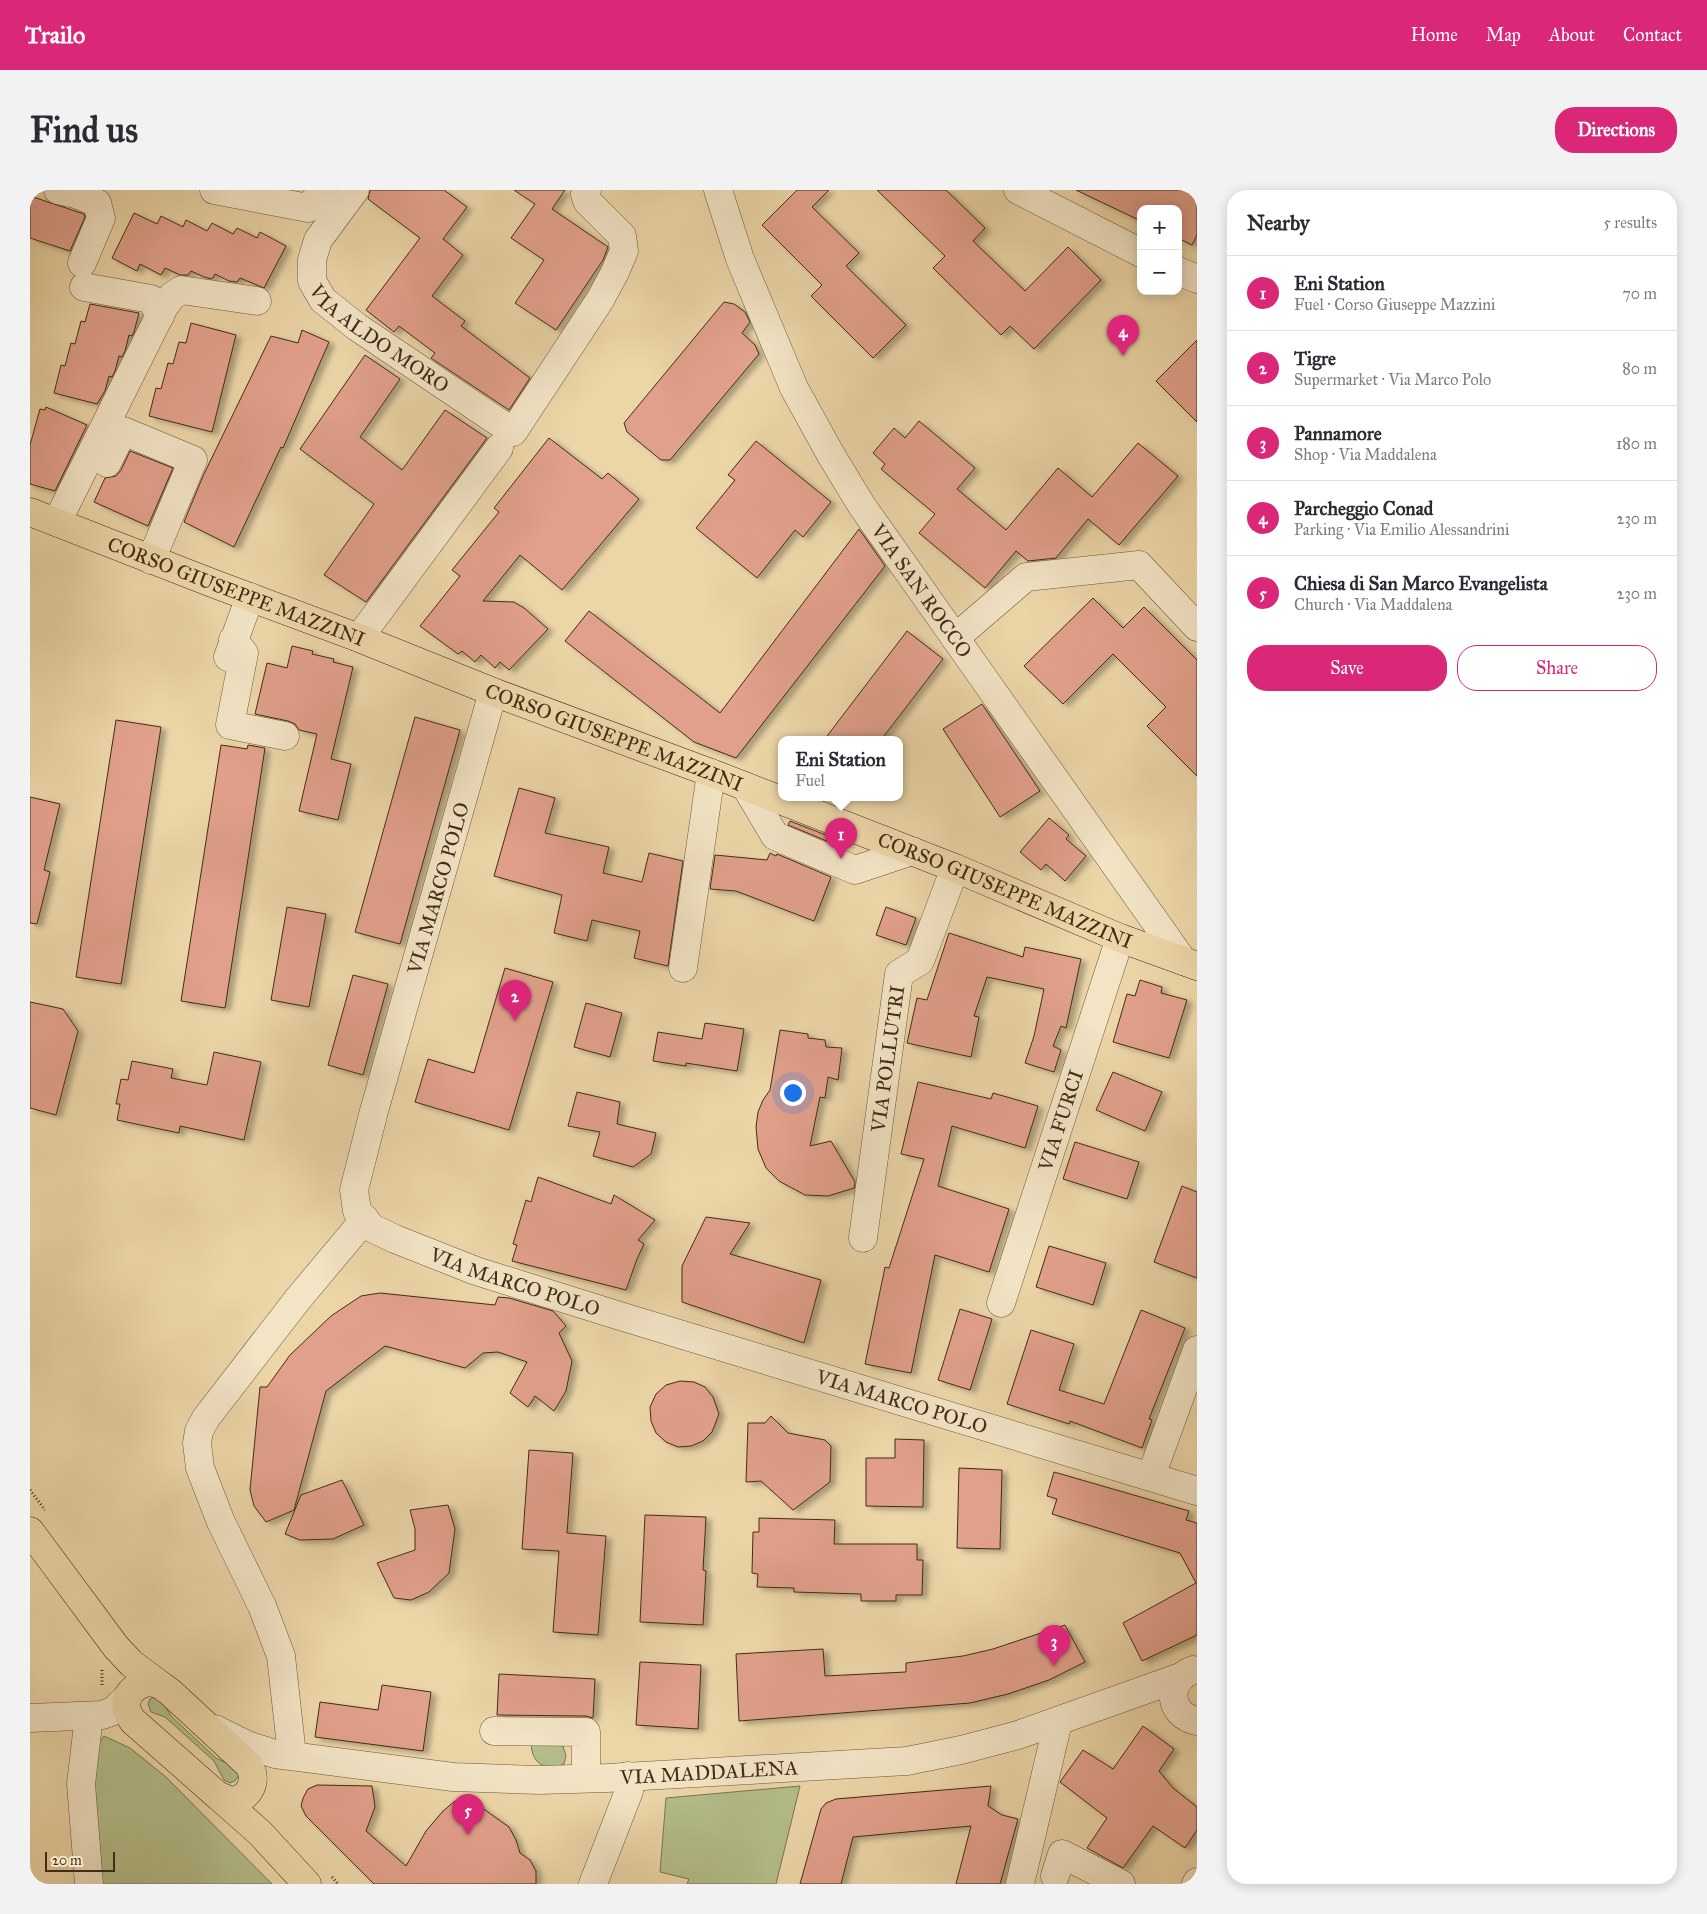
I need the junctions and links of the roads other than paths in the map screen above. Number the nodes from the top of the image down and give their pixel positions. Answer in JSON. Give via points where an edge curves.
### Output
{"nodes":[{"id":1,"x":58,"y":190,"type":"edge"},
{"id":2,"x":214,"y":190,"type":"edge"},
{"id":3,"x":323,"y":190,"type":"edge"},
{"id":4,"x":355,"y":190,"type":"edge"},
{"id":5,"x":587,"y":190,"type":"edge"},
{"id":6,"x":718,"y":190,"type":"edge"},
{"id":7,"x":1022,"y":191,"type":"edge"},
{"id":8,"x":1137,"y":251,"type":"edge"},
{"id":9,"x":257,"y":301,"type":"dead end"},
{"id":10,"x":160,"y":316,"type":"junction"},
{"id":11,"x":506,"y":440,"type":"junction"},
{"id":12,"x":30,"y":512,"type":"edge"},
{"id":13,"x":66,"y":526,"type":"junction"},
{"id":14,"x":150,"y":560,"type":"junction"},
{"id":15,"x":250,"y":597,"type":"junction"},
{"id":16,"x":1197,"y":627,"type":"edge"},
{"id":17,"x":360,"y":638,"type":"junction"},
{"id":18,"x":955,"y":638,"type":"junction"},
{"id":19,"x":233,"y":640,"type":"junction"},
{"id":20,"x":493,"y":692,"type":"junction"},
{"id":21,"x":217,"y":715,"type":"dead end"},
{"id":22,"x":285,"y":736,"type":"dead end"},
{"id":23,"x":711,"y":773,"type":"junction"},
{"id":24,"x":746,"y":787,"type":"junction"},
{"id":25,"x":778,"y":799,"type":"edge"},
{"id":26,"x":782,"y":801,"type":"edge"},
{"id":27,"x":912,"y":851,"type":"junction"},
{"id":28,"x":955,"y":868,"type":"junction"},
{"id":29,"x":1120,"y":938,"type":"junction"},
{"id":30,"x":1190,"y":964,"type":"edge"},
{"id":31,"x":683,"y":968,"type":"dead end"},
{"id":32,"x":364,"y":1219,"type":"junction"},
{"id":33,"x":863,"y":1238,"type":"dead end"},
{"id":34,"x":1001,"y":1302,"type":"dead end"},
{"id":35,"x":1197,"y":1350,"type":"edge"},
{"id":36,"x":1151,"y":1476,"type":"junction"},
{"id":37,"x":1197,"y":1491,"type":"edge"},
{"id":38,"x":30,"y":1531,"type":"edge"},
{"id":39,"x":116,"y":1646,"type":"junction"},
{"id":40,"x":1189,"y":1673,"type":"edge"},
{"id":41,"x":159,"y":1684,"type":"junction"},
{"id":42,"x":1134,"y":1693,"type":"junction"},
{"id":43,"x":129,"y":1695,"type":"junction"},
{"id":44,"x":95,"y":1716,"type":"junction"},
{"id":45,"x":30,"y":1718,"type":"edge"},
{"id":46,"x":1190,"y":1719,"type":"edge"},
{"id":47,"x":204,"y":1722,"type":"junction"},
{"id":48,"x":1058,"y":1722,"type":"junction"},
{"id":49,"x":142,"y":1730,"type":"junction"},
{"id":50,"x":494,"y":1731,"type":"dead end"},
{"id":51,"x":283,"y":1754,"type":"junction"},
{"id":52,"x":628,"y":1776,"type":"junction"},
{"id":53,"x":586,"y":1778,"type":"junction"},
{"id":54,"x":252,"y":1783,"type":"junction"},
{"id":55,"x":217,"y":1795,"type":"junction"},
{"id":56,"x":260,"y":1833,"type":"junction"},
{"id":57,"x":1055,"y":1876,"type":"dead end"},
{"id":58,"x":89,"y":1884,"type":"edge"},
{"id":59,"x":307,"y":1884,"type":"edge"},
{"id":60,"x":593,"y":1884,"type":"edge"},
{"id":61,"x":1020,"y":1884,"type":"edge"},
{"id":62,"x":1121,"y":1884,"type":"edge"}],
"edges":[{"from":1,"to":10,"type":"street","via":[[97,203],[101,218],[83,275],[151,299]]},
{"from":2,"to":3,"type":"street","via":[[308,208]]},
{"from":4,"to":11,"type":"street","name":"VIA ALDO MORO","via":[[318,240],[312,260],[312,281],[323,300]]},
{"from":5,"to":11,"type":"street","via":[[587,201],[622,236],[624,250],[600,300]]},
{"from":6,"to":18,"type":"street","name":"VIA SAN ROCCO","via":[[740,259],[794,388],[862,506]]},
{"from":7,"to":8,"type":"street"},
{"from":9,"to":10,"type":"street","via":[[181,290],[172,296]]},
{"from":10,"to":13,"type":"street"},
{"from":11,"to":17,"type":"street"},
{"from":12,"to":13,"type":"main road","name":"CORSO GIUSEPPE MAZZINI"},
{"from":13,"to":14,"type":"main road","name":"CORSO GIUSEPPE MAZZINI"},
{"from":13,"to":14,"type":"street","via":[[123,431],[139,437],[193,460]]},
{"from":14,"to":15,"type":"main road","name":"CORSO GIUSEPPE MAZZINI"},
{"from":15,"to":17,"type":"main road","name":"CORSO GIUSEPPE MAZZINI"},
{"from":15,"to":19,"type":"street"},
{"from":16,"to":18,"type":"street","via":[[1139,565],[1026,577]]},
{"from":17,"to":20,"type":"main road","name":"CORSO GIUSEPPE MAZZINI"},
{"from":18,"to":30,"type":"street","name":"VIA SAN ROCCO"},
{"from":19,"to":21,"type":"street"},
{"from":19,"to":22,"type":"street","via":[[244,653],[230,725]]},
{"from":20,"to":23,"type":"main road","name":"CORSO GIUSEPPE MAZZINI"},
{"from":20,"to":32,"type":"street","name":"VIA MARCO POLO","via":[[354,1190],[357,1211]]},
{"from":23,"to":24,"type":"main road","name":"CORSO GIUSEPPE MAZZINI"},
{"from":23,"to":31,"type":"street"},
{"from":24,"to":25,"type":"main road","name":"CORSO GIUSEPPE MAZZINI"},
{"from":24,"to":27,"type":"street","via":[[775,836],[855,870]]},
{"from":26,"to":27,"type":"main road","name":"CORSO GIUSEPPE MAZZINI"},
{"from":27,"to":28,"type":"main road","name":"CORSO GIUSEPPE MAZZINI"},
{"from":28,"to":29,"type":"main road","name":"CORSO GIUSEPPE MAZZINI"},
{"from":28,"to":33,"type":"street","name":"VIA POLLUTRI","via":[[920,961],[898,974]]},
{"from":29,"to":30,"type":"main road","name":"CORSO GIUSEPPE MAZZINI"},
{"from":29,"to":34,"type":"street","name":"VIA FURCI"},
{"from":32,"to":36,"type":"street","name":"VIA MARCO POLO","via":[[372,1228],[395,1239],[476,1271]]},
{"from":32,"to":51,"type":"street","via":[[206,1418],[197,1443],[204,1482],[262,1606],[281,1656]]},
{"from":35,"to":36,"type":"street"},
{"from":36,"to":37,"type":"street","name":"VIA MARCO POLO"},
{"from":38,"to":39,"type":"main road"},
{"from":39,"to":41,"type":"main road","via":[[131,1664]]},
{"from":39,"to":43,"type":"main road","via":[[126,1670]]},
{"from":40,"to":42,"type":"street","name":"VIA MADDALENA"},
{"from":40,"to":46,"type":"street","via":[[1174,1690],[1174,1696]]},
{"from":41,"to":43,"type":"main road","via":[[140,1684]]},
{"from":41,"to":47,"type":"main road"},
{"from":42,"to":46,"type":"street","via":[[1156,1699]]},
{"from":42,"to":48,"type":"street","name":"VIA MADDALENA"},
{"from":43,"to":44,"type":"street","via":[[113,1711]]},
{"from":43,"to":49,"type":"main road","via":[[128,1714]]},
{"from":44,"to":45,"type":"street"},
{"from":44,"to":49,"type":"street","via":[[128,1722]]},
{"from":44,"to":58,"type":"street","via":[[81,1784]]},
{"from":47,"to":51,"type":"street","name":"VIA MADDALENA","via":[[247,1745]]},
{"from":47,"to":54,"type":"main road","via":[[246,1761],[254,1773]]},
{"from":48,"to":52,"type":"street","name":"VIA MADDALENA","via":[[961,1750],[907,1761]]},
{"from":48,"to":61,"type":"street"},
{"from":49,"to":55,"type":"main road"},
{"from":50,"to":53,"type":"street","via":[[586,1732]]},
{"from":51,"to":53,"type":"street","name":"VIA MADDALENA","via":[[453,1777]]},
{"from":51,"to":54,"type":"street","via":[[266,1760]]},
{"from":52,"to":53,"type":"street","name":"VIA MADDALENA"},
{"from":52,"to":60,"type":"street","via":[[629,1791]]},
{"from":54,"to":55,"type":"main road","via":[[242,1798],[234,1802]]},
{"from":54,"to":56,"type":"main road","via":[[248,1805]]},
{"from":55,"to":56,"type":"main road"},
{"from":56,"to":59,"type":"main road"},
{"from":57,"to":62,"type":"street","via":[[1062,1854]]}]}
